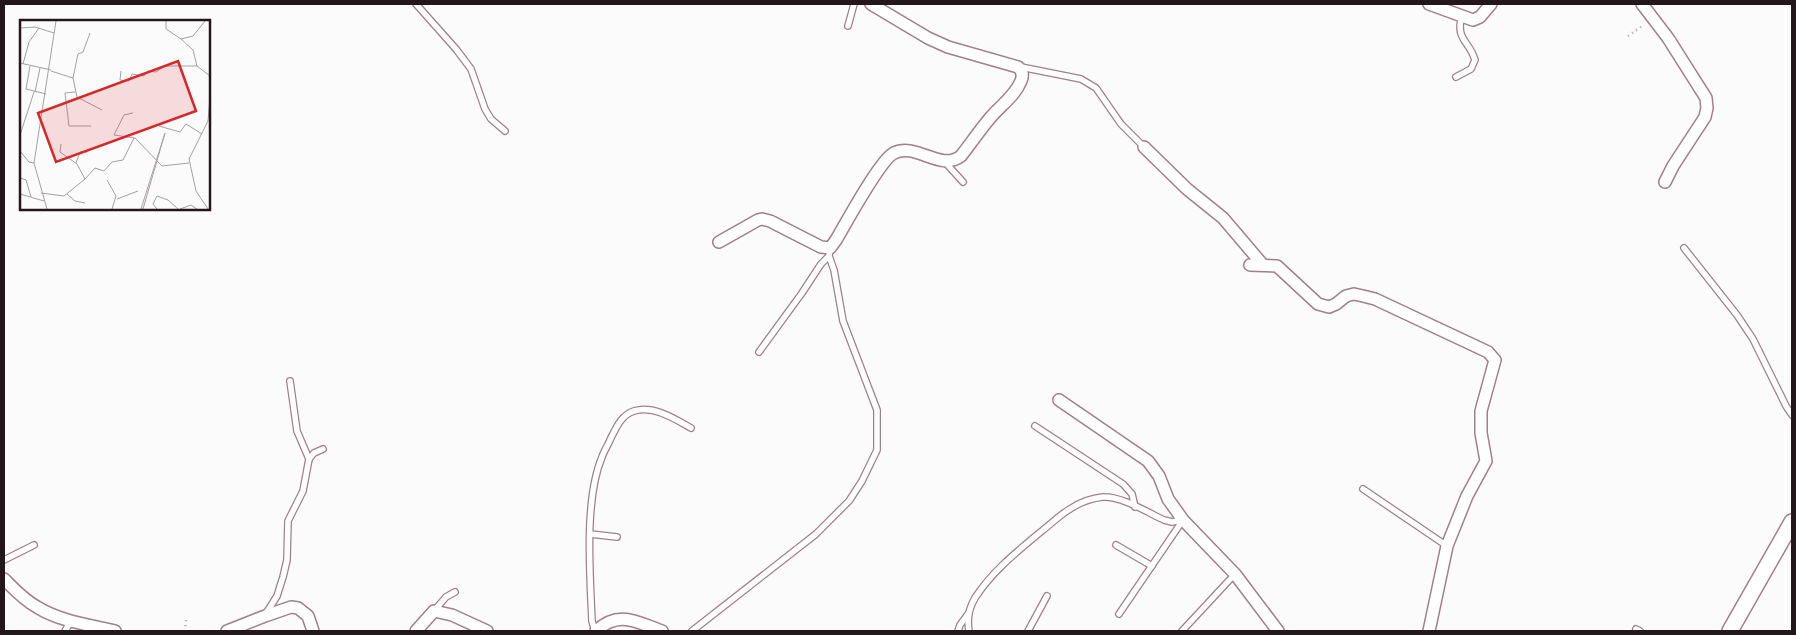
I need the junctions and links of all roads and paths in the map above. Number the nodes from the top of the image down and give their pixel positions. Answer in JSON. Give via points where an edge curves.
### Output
{"nodes":[{"id":1,"x":416,"y":4,"type":"edge"},
{"id":2,"x":854,"y":4,"type":"edge"},
{"id":3,"x":871,"y":4,"type":"edge"},
{"id":4,"x":1429,"y":4,"type":"edge"},
{"id":5,"x":1491,"y":4,"type":"edge"},
{"id":6,"x":1642,"y":4,"type":"edge"},
{"id":7,"x":1462,"y":15,"type":"junction"},
{"id":8,"x":1654,"y":18,"type":"junction"},
{"id":9,"x":848,"y":26,"type":"dead end"},
{"id":10,"x":1628,"y":36,"type":"dead end"},
{"id":11,"x":1018,"y":67,"type":"junction"},
{"id":12,"x":1456,"y":77,"type":"dead end"},
{"id":13,"x":505,"y":131,"type":"dead end"},
{"id":14,"x":1144,"y":147,"type":"joint"},
{"id":15,"x":944,"y":161,"type":"junction"},
{"id":16,"x":964,"y":182,"type":"dead end"},
{"id":17,"x":1665,"y":182,"type":"dead end"},
{"id":18,"x":719,"y":242,"type":"dead end"},
{"id":19,"x":1684,"y":248,"type":"dead end"},
{"id":20,"x":829,"y":252,"type":"junction"},
{"id":21,"x":1250,"y":265,"type":"dead end"},
{"id":22,"x":1263,"y":265,"type":"junction"},
{"id":23,"x":759,"y":352,"type":"dead end"},
{"id":24,"x":290,"y":381,"type":"dead end"},
{"id":25,"x":1059,"y":400,"type":"dead end"},
{"id":26,"x":1792,"y":415,"type":"edge"},
{"id":27,"x":1035,"y":426,"type":"dead end"},
{"id":28,"x":692,"y":428,"type":"dead end"},
{"id":29,"x":322,"y":448,"type":"dead end"},
{"id":30,"x":309,"y":459,"type":"junction"},
{"id":31,"x":1363,"y":489,"type":"dead end"},
{"id":32,"x":1135,"y":507,"type":"junction"},
{"id":33,"x":1183,"y":520,"type":"junction"},
{"id":34,"x":1792,"y":523,"type":"edge"},
{"id":35,"x":590,"y":534,"type":"junction"},
{"id":36,"x":617,"y":537,"type":"dead end"},
{"id":37,"x":34,"y":544,"type":"dead end"},
{"id":38,"x":1116,"y":545,"type":"dead end"},
{"id":39,"x":1447,"y":546,"type":"junction"},
{"id":40,"x":4,"y":560,"type":"edge"},
{"id":41,"x":1152,"y":566,"type":"junction"},
{"id":42,"x":1235,"y":574,"type":"junction"},
{"id":43,"x":4,"y":579,"type":"edge"},
{"id":44,"x":455,"y":592,"type":"dead end"},
{"id":45,"x":1047,"y":596,"type":"dead end"},
{"id":46,"x":434,"y":611,"type":"junction"},
{"id":47,"x":969,"y":613,"type":"junction"},
{"id":48,"x":1119,"y":614,"type":"dead end"},
{"id":49,"x":265,"y":616,"type":"junction"},
{"id":50,"x":71,"y":620,"type":"junction"},
{"id":51,"x":186,"y":620,"type":"dead end"},
{"id":52,"x":64,"y":631,"type":"edge"},
{"id":53,"x":115,"y":631,"type":"edge"},
{"id":54,"x":185,"y":631,"type":"edge"},
{"id":55,"x":227,"y":631,"type":"edge"},
{"id":56,"x":313,"y":631,"type":"edge"},
{"id":57,"x":416,"y":631,"type":"edge"},
{"id":58,"x":487,"y":631,"type":"edge"},
{"id":59,"x":595,"y":631,"type":"edge"},
{"id":60,"x":662,"y":631,"type":"edge"},
{"id":61,"x":692,"y":631,"type":"edge"},
{"id":62,"x":958,"y":631,"type":"edge"},
{"id":63,"x":970,"y":631,"type":"edge"},
{"id":64,"x":1028,"y":631,"type":"edge"},
{"id":65,"x":1182,"y":631,"type":"edge"},
{"id":66,"x":1278,"y":631,"type":"edge"},
{"id":67,"x":1429,"y":631,"type":"edge"},
{"id":68,"x":1730,"y":631,"type":"edge"}],
"edges":[{"from":1,"to":13,"type":"lane","via":[[471,69],[485,109]]},
{"from":2,"to":9,"type":"lane"},
{"from":3,"to":11,"type":"street","via":[[948,47]]},
{"from":4,"to":7,"type":"street"},
{"from":5,"to":7,"type":"street","via":[[1477,20]]},
{"from":6,"to":8,"type":"street"},
{"from":7,"to":12,"type":"lane","via":[[1460,33],[1475,60],[1471,69]]},
{"from":8,"to":10,"type":"path"},
{"from":8,"to":17,"type":"street","via":[[1706,98],[1707,108]]},
{"from":11,"to":14,"type":"lane","via":[[1082,79],[1096,88],[1121,124]]},
{"from":11,"to":15,"type":"street","via":[[1021,81],[1014,92],[990,117],[961,156]]},
{"from":14,"to":22,"type":"street","via":[[1222,218]]},
{"from":15,"to":16,"type":"lane"},
{"from":15,"to":20,"type":"street","via":[[912,152],[893,153]]},
{"from":18,"to":20,"type":"street","via":[[762,218]]},
{"from":19,"to":26,"type":"lane","via":[[1753,339]]},
{"from":20,"to":23,"type":"lane"},
{"from":20,"to":61,"type":"lane","via":[[843,321],[876,410],[877,450],[862,481],[835,516]]},
{"from":21,"to":22,"type":"street"},
{"from":22,"to":39,"type":"street","via":[[1276,266],[1318,304],[1329,307],[1354,294],[1375,299],[1488,352],[1496,360],[1481,411],[1486,461],[1467,496]]},
{"from":24,"to":30,"type":"lane","via":[[297,432]]},
{"from":25,"to":33,"type":"street","via":[[1148,461]]},
{"from":27,"to":32,"type":"lane","via":[[1123,484],[1132,494]]},
{"from":28,"to":35,"type":"lane","via":[[653,411],[636,410],[627,414],[617,425],[602,457],[594,484]]},
{"from":29,"to":30,"type":"lane"},
{"from":30,"to":49,"type":"lane","via":[[303,491],[288,521],[283,577]]},
{"from":31,"to":39,"type":"lane"},
{"from":32,"to":33,"type":"lane","via":[[1164,520]]},
{"from":32,"to":47,"type":"lane","via":[[1118,498],[1103,497],[1069,509],[988,580],[974,599]]},
{"from":33,"to":41,"type":"lane"},
{"from":33,"to":42,"type":"street"},
{"from":34,"to":68,"type":"street"},
{"from":35,"to":36,"type":"lane"},
{"from":35,"to":59,"type":"lane"},
{"from":37,"to":40,"type":"lane"},
{"from":38,"to":41,"type":"lane"},
{"from":39,"to":67,"type":"street"},
{"from":41,"to":48,"type":"lane"},
{"from":42,"to":65,"type":"lane"},
{"from":42,"to":66,"type":"street"},
{"from":43,"to":50,"type":"street","via":[[36,607]]},
{"from":44,"to":46,"type":"lane","via":[[446,596]]},
{"from":45,"to":64,"type":"lane"},
{"from":46,"to":57,"type":"street"},
{"from":46,"to":58,"type":"street","via":[[452,615]]},
{"from":47,"to":62,"type":"lane"},
{"from":47,"to":63,"type":"lane"},
{"from":49,"to":55,"type":"street"},
{"from":49,"to":56,"type":"street","via":[[298,608],[308,616]]},
{"from":50,"to":52,"type":"lane"},
{"from":50,"to":53,"type":"street"},
{"from":51,"to":54,"type":"path"},
{"from":59,"to":60,"type":"street","via":[[605,623],[622,618]]}]}
